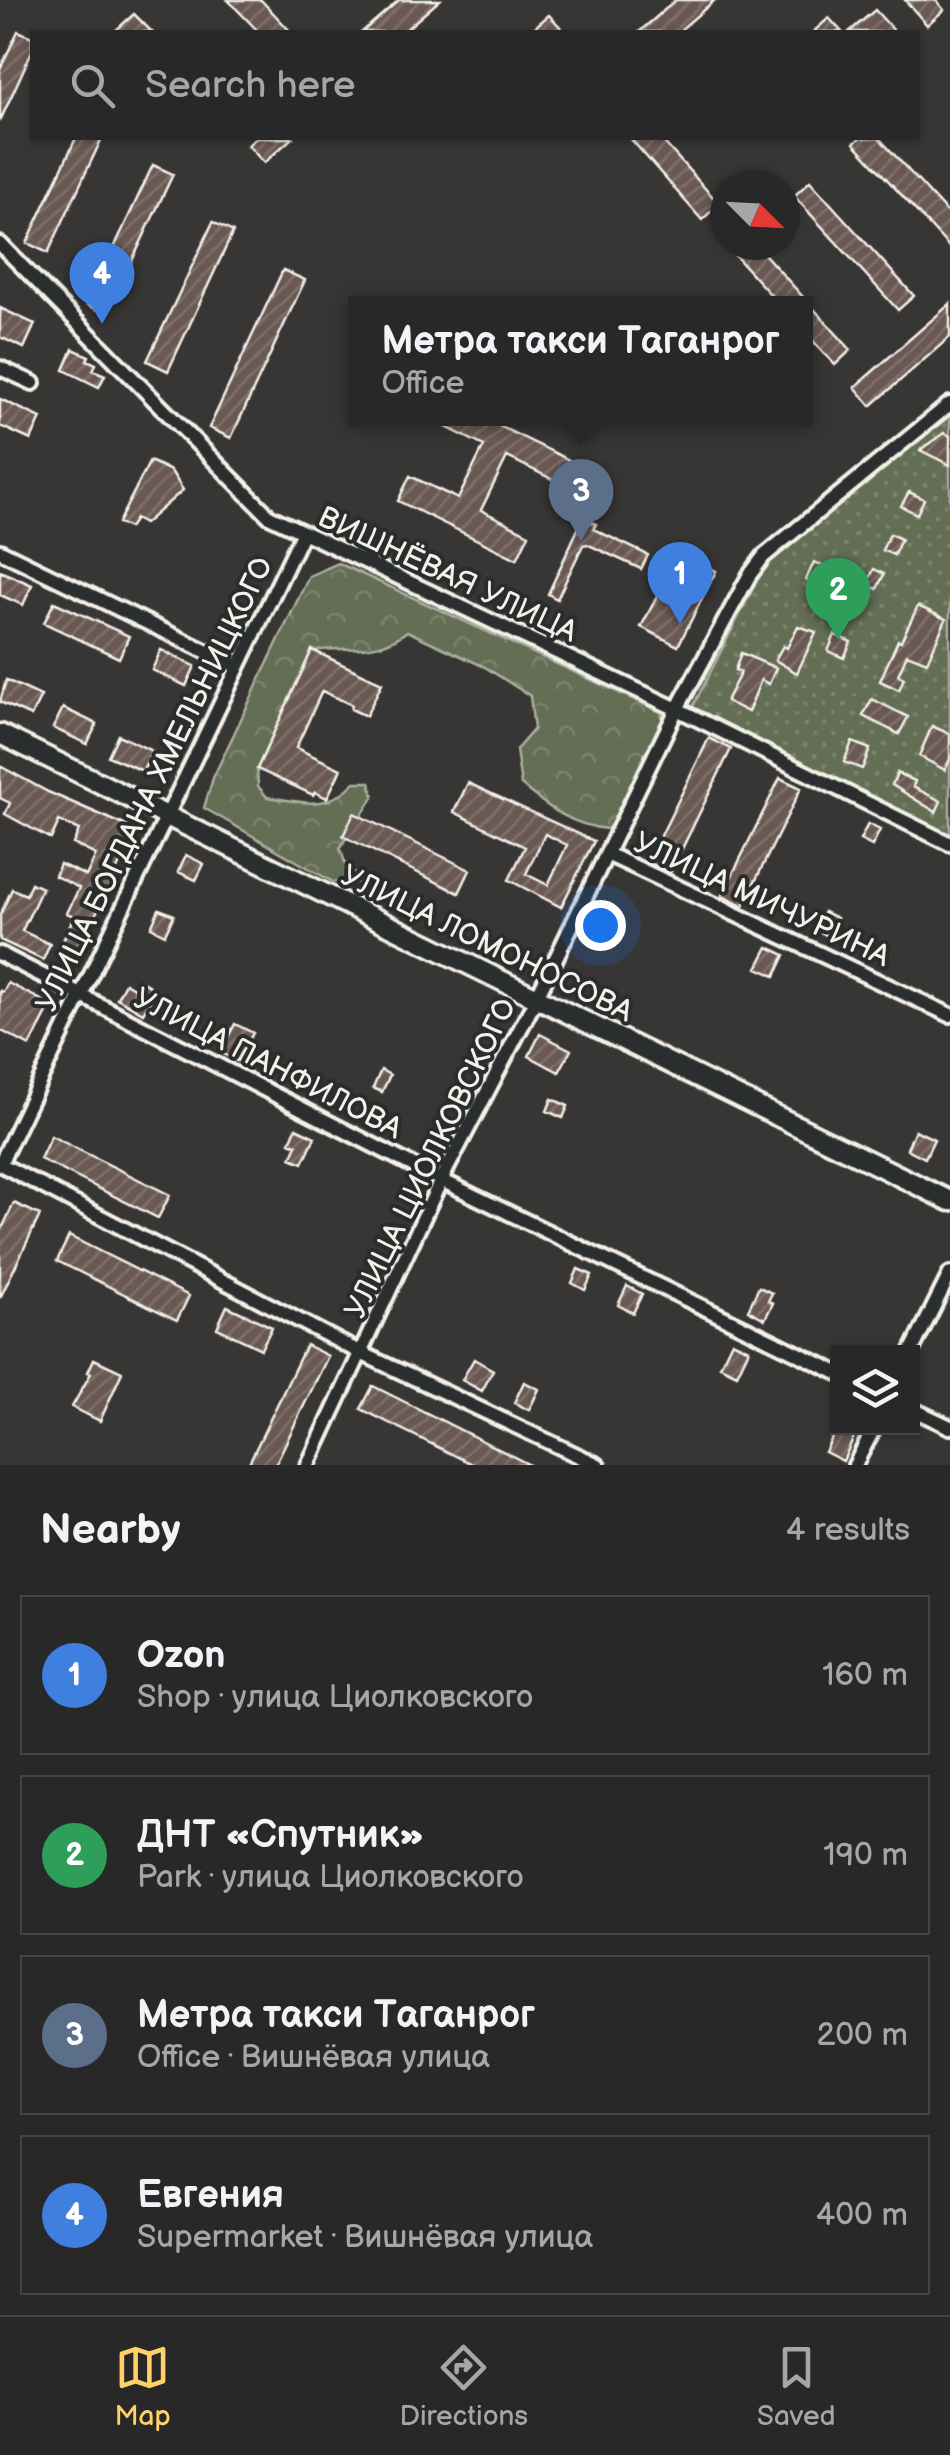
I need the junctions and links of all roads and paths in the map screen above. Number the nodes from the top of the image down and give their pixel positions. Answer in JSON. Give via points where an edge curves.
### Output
{"nodes":[{"id":1,"x":0,"y":244,"type":"edge"},
{"id":2,"x":0,"y":368,"type":"edge"},
{"id":3,"x":33,"y":384,"type":"dead end"},
{"id":4,"x":950,"y":404,"type":"edge"},
{"id":5,"x":302,"y":534,"type":"junction"},
{"id":6,"x":0,"y":551,"type":"edge"},
{"id":7,"x":238,"y":667,"type":"junction"},
{"id":8,"x":677,"y":709,"type":"junction"},
{"id":9,"x":0,"y":734,"type":"edge"},
{"id":10,"x":166,"y":817,"type":"junction"},
{"id":11,"x":950,"y":844,"type":"edge"},
{"id":12,"x":607,"y":854,"type":"junction"},
{"id":13,"x":0,"y":954,"type":"edge"},
{"id":14,"x":81,"y":994,"type":"junction"},
{"id":15,"x":536,"y":998,"type":"junction"},
{"id":16,"x":950,"y":1016,"type":"edge"},
{"id":17,"x":0,"y":1164,"type":"edge"},
{"id":18,"x":441,"y":1180,"type":"junction"},
{"id":19,"x":950,"y":1201,"type":"edge"},
{"id":20,"x":950,"y":1274,"type":"edge"},
{"id":21,"x":914,"y":1345,"type":"edge"},
{"id":22,"x":363,"y":1354,"type":"junction"},
{"id":23,"x":830,"y":1369,"type":"edge"},
{"id":24,"x":920,"y":1413,"type":"edge"},
{"id":25,"x":950,"y":1427,"type":"edge"},
{"id":26,"x":871,"y":1435,"type":"edge"},
{"id":27,"x":308,"y":1465,"type":"edge"},
{"id":28,"x":598,"y":1465,"type":"edge"},
{"id":29,"x":856,"y":1465,"type":"edge"}],
"edges":[{"from":1,"to":5,"type":"street","name":"ВИШНЁВАЯ УЛИЦА","via":[[268,516]]},
{"from":2,"to":3,"type":"street"},
{"from":4,"to":8,"type":"street","name":"УЛИЦА ЦИОЛКОВСКОГО","via":[[764,556]]},
{"from":5,"to":7,"type":"street","name":"УЛИЦА БОГДАНА ХМЕЛЬНИЦКОГО"},
{"from":5,"to":8,"type":"street","name":"ВИШНЁВАЯ УЛИЦА"},
{"from":6,"to":7,"type":"street"},
{"from":7,"to":10,"type":"street","name":"УЛИЦА БОГДАНА ХМЕЛЬНИЦКОГО"},
{"from":8,"to":11,"type":"street","name":"ВИШНЁВАЯ УЛИЦА"},
{"from":8,"to":12,"type":"street","name":"УЛИЦА ЦИОЛКОВСКОГО"},
{"from":9,"to":10,"type":"street","name":"УЛИЦА ЛОМОНОСОВА"},
{"from":10,"to":14,"type":"street","name":"УЛИЦА БОГДАНА ХМЕЛЬНИЦКОГО"},
{"from":10,"to":15,"type":"street","name":"УЛИЦА ЛОМОНОСОВА"},
{"from":12,"to":15,"type":"street","name":"УЛИЦА ЦИОЛКОВСКОГО"},
{"from":12,"to":16,"type":"street","name":"УЛИЦА МИЧУРИНА"},
{"from":13,"to":14,"type":"street","name":"УЛИЦА ПАНФИЛОВА"},
{"from":14,"to":17,"type":"street","name":"УЛИЦА БОГДАНА ХМЕЛЬНИЦКОГО"},
{"from":14,"to":18,"type":"street","name":"УЛИЦА ПАНФИЛОВА"},
{"from":15,"to":18,"type":"street","name":"УЛИЦА ЦИОЛКОВСКОГО"},
{"from":15,"to":19,"type":"street","name":"УЛИЦА ЛОМОНОСОВА"},
{"from":17,"to":22,"type":"street"},
{"from":18,"to":22,"type":"street","name":"УЛИЦА ЦИОЛКОВСКОГО"},
{"from":18,"to":23,"type":"street","name":"УЛИЦА ПАНФИЛОВА"},
{"from":20,"to":21,"type":"street"},
{"from":22,"to":27,"type":"street","name":"УЛИЦА ЦИОЛКОВСКОГО"},
{"from":22,"to":28,"type":"street"},
{"from":24,"to":25,"type":"street"},
{"from":26,"to":29,"type":"street"}]}
